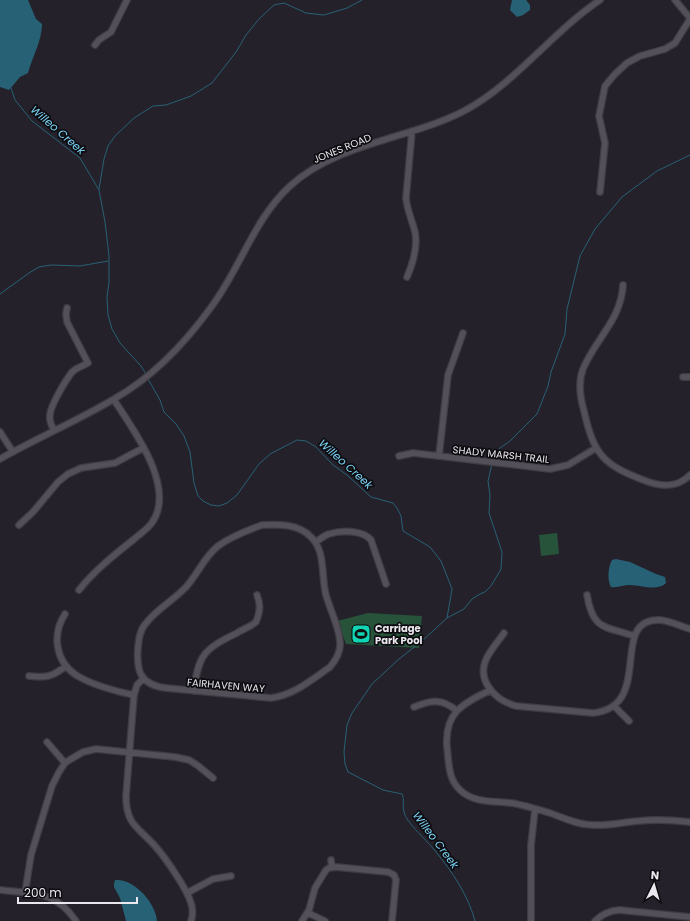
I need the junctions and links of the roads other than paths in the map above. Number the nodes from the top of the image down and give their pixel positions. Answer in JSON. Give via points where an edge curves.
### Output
{"nodes":[{"id":1,"x":128,"y":0,"type":"edge"},
{"id":2,"x":600,"y":0,"type":"edge"},
{"id":3,"x":675,"y":0,"type":"edge"},
{"id":4,"x":690,"y":18,"type":"edge"},
{"id":5,"x":95,"y":45,"type":"dead end"},
{"id":6,"x":412,"y":131,"type":"junction"},
{"id":7,"x":600,"y":192,"type":"dead end"},
{"id":8,"x":406,"y":277,"type":"dead end"},
{"id":9,"x":623,"y":284,"type":"dead end"},
{"id":10,"x":67,"y":308,"type":"dead end"},
{"id":11,"x":463,"y":333,"type":"dead end"},
{"id":12,"x":683,"y":377,"type":"dead end"},
{"id":13,"x":690,"y":377,"type":"edge"},
{"id":14,"x":114,"y":400,"type":"junction"},
{"id":15,"x":54,"y":430,"type":"junction"},
{"id":16,"x":0,"y":432,"type":"edge"},
{"id":17,"x":143,"y":448,"type":"junction"},
{"id":18,"x":596,"y":448,"type":"junction"},
{"id":19,"x":12,"y":452,"type":"junction"},
{"id":20,"x":399,"y":456,"type":"dead end"},
{"id":21,"x":439,"y":456,"type":"junction"},
{"id":22,"x":0,"y":459,"type":"edge"},
{"id":23,"x":690,"y":474,"type":"edge"},
{"id":24,"x":19,"y":525,"type":"dead end"},
{"id":25,"x":316,"y":542,"type":"junction"},
{"id":26,"x":386,"y":584,"type":"dead end"},
{"id":27,"x":79,"y":590,"type":"dead end"},
{"id":28,"x":257,"y":595,"type":"dead end"},
{"id":29,"x":587,"y":595,"type":"dead end"},
{"id":30,"x":65,"y":614,"type":"dead end"},
{"id":31,"x":690,"y":629,"type":"edge"},
{"id":32,"x":504,"y":633,"type":"dead end"},
{"id":33,"x":634,"y":636,"type":"junction"},
{"id":34,"x":66,"y":666,"type":"junction"},
{"id":35,"x":29,"y":676,"type":"dead end"},
{"id":36,"x":143,"y":678,"type":"junction"},
{"id":37,"x":491,"y":690,"type":"junction"},
{"id":38,"x":194,"y":691,"type":"junction"},
{"id":39,"x":134,"y":695,"type":"junction"},
{"id":40,"x":414,"y":706,"type":"dead end"},
{"id":41,"x":614,"y":706,"type":"junction"},
{"id":42,"x":457,"y":711,"type":"junction"},
{"id":43,"x":629,"y":721,"type":"dead end"},
{"id":44,"x":47,"y":742,"type":"dead end"},
{"id":45,"x":129,"y":752,"type":"junction"},
{"id":46,"x":65,"y":763,"type":"junction"},
{"id":47,"x":214,"y":778,"type":"dead end"},
{"id":48,"x":535,"y":809,"type":"junction"},
{"id":49,"x":690,"y":822,"type":"edge"},
{"id":50,"x":331,"y":860,"type":"dead end"},
{"id":51,"x":332,"y":867,"type":"junction"},
{"id":52,"x":231,"y":876,"type":"dead end"},
{"id":53,"x":0,"y":890,"type":"edge"},
{"id":54,"x":25,"y":893,"type":"junction"},
{"id":55,"x":187,"y":893,"type":"junction"},
{"id":56,"x":308,"y":913,"type":"junction"},
{"id":57,"x":690,"y":918,"type":"edge"},
{"id":58,"x":76,"y":921,"type":"edge"},
{"id":59,"x":191,"y":921,"type":"edge"},
{"id":60,"x":302,"y":921,"type":"edge"},
{"id":61,"x":325,"y":921,"type":"edge"},
{"id":62,"x":392,"y":921,"type":"edge"},
{"id":63,"x":531,"y":921,"type":"edge"},
{"id":64,"x":595,"y":921,"type":"edge"}],
"edges":[{"from":1,"to":5,"type":"street","via":[[111,32]]},
{"from":2,"to":6,"type":"street","name":"JONES ROAD","via":[[578,16],[493,93],[464,111]]},
{"from":3,"to":4,"type":"street"},
{"from":4,"to":7,"type":"street","via":[[675,43],[627,62],[605,86],[599,116],[605,143]]},
{"from":6,"to":8,"type":"street","via":[[406,198],[416,246]]},
{"from":6,"to":14,"type":"street","name":"JONES ROAD","via":[[328,161],[290,185],[262,217],[230,280],[212,307],[180,344],[147,376]]},
{"from":9,"to":18,"type":"street","via":[[617,313],[587,361],[581,379],[581,401],[589,433]]},
{"from":10,"to":15,"type":"street","via":[[67,322],[88,363],[72,372],[52,407],[50,423]]},
{"from":11,"to":21,"type":"street","via":[[448,375]]},
{"from":12,"to":13,"type":"street"},
{"from":14,"to":15,"type":"street","name":"JONES ROAD"},
{"from":14,"to":17,"type":"street"},
{"from":15,"to":19,"type":"street","name":"JONES ROAD"},
{"from":16,"to":19,"type":"street"},
{"from":17,"to":24,"type":"street","via":[[115,463],[81,468],[68,474]]},
{"from":17,"to":27,"type":"street","via":[[152,463],[158,490],[158,507],[154,518]]},
{"from":18,"to":21,"type":"street","name":"SHADY MARSH TRAIL","via":[[568,465],[550,469]]},
{"from":18,"to":23,"type":"street","via":[[619,470],[655,484],[677,484]]},
{"from":19,"to":22,"type":"street","name":"JONES ROAD"},
{"from":20,"to":21,"type":"street","name":"SHADY MARSH TRAIL","via":[[413,453]]},
{"from":25,"to":26,"type":"street","via":[[331,533],[358,532],[367,536],[371,540]]},
{"from":25,"to":36,"type":"street","via":[[296,528],[262,525],[225,542],[214,550],[185,588],[144,626],[139,639],[137,660]]},
{"from":25,"to":38,"type":"street","name":"FAIRHAVEN WAY","via":[[320,552],[326,596],[340,636],[340,648],[330,667],[297,690],[278,697],[263,698]]},
{"from":28,"to":38,"type":"street","via":[[260,610],[256,622],[205,653],[198,667]]},
{"from":29,"to":33,"type":"street","via":[[590,612],[598,623]]},
{"from":30,"to":34,"type":"street","via":[[59,626],[57,640],[59,654]]},
{"from":31,"to":33,"type":"street","via":[[659,620],[644,624]]},
{"from":32,"to":37,"type":"street","via":[[485,664],[485,678]]},
{"from":33,"to":41,"type":"street","via":[[627,687]]},
{"from":34,"to":35,"type":"street","via":[[51,676]]},
{"from":34,"to":39,"type":"street","via":[[82,678],[118,692]]},
{"from":36,"to":38,"type":"street","name":"FAIRHAVEN WAY","via":[[158,687]]},
{"from":36,"to":39,"type":"street","via":[[137,685]]},
{"from":37,"to":41,"type":"street","via":[[502,701],[516,706],[593,713]]},
{"from":37,"to":42,"type":"street","via":[[468,701]]},
{"from":39,"to":45,"type":"street"},
{"from":40,"to":42,"type":"street","via":[[433,701],[448,704]]},
{"from":41,"to":43,"type":"street"},
{"from":42,"to":48,"type":"street","via":[[448,727],[446,737],[449,771],[457,787],[476,799]]},
{"from":44,"to":46,"type":"street"},
{"from":45,"to":46,"type":"street","via":[[90,750]]},
{"from":45,"to":47,"type":"street","via":[[189,760]]},
{"from":45,"to":55,"type":"street","via":[[126,796],[128,815],[137,830],[160,851]]},
{"from":46,"to":54,"type":"street","via":[[54,781],[36,834]]},
{"from":48,"to":49,"type":"street","via":[[573,822],[591,825],[657,820]]},
{"from":48,"to":63,"type":"street","via":[[531,845]]},
{"from":50,"to":51,"type":"street"},
{"from":51,"to":56,"type":"street","via":[[326,870],[314,888]]},
{"from":51,"to":62,"type":"street","via":[[396,874]]},
{"from":52,"to":55,"type":"street","via":[[213,879]]},
{"from":53,"to":54,"type":"street"},
{"from":54,"to":58,"type":"street","via":[[45,896],[56,901],[66,908]]},
{"from":55,"to":59,"type":"street","via":[[192,907]]},
{"from":56,"to":60,"type":"street"},
{"from":56,"to":61,"type":"street"},
{"from":57,"to":64,"type":"street","via":[[619,910],[607,912]]}]}
